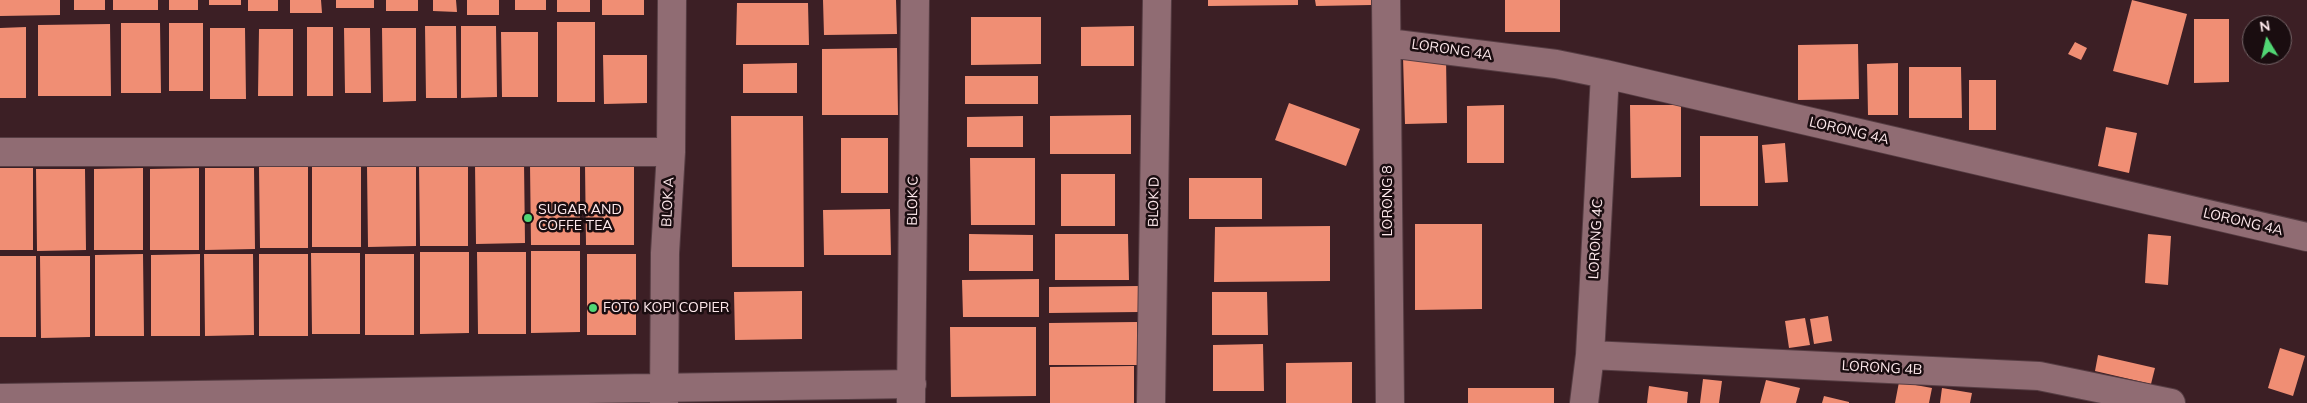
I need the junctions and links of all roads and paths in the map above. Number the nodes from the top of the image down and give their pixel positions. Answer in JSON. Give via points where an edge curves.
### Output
{"nodes":[{"id":1,"x":672,"y":0,"type":"edge"},
{"id":2,"x":915,"y":0,"type":"edge"},
{"id":3,"x":1156,"y":0,"type":"edge"},
{"id":4,"x":1386,"y":0,"type":"edge"},
{"id":5,"x":1388,"y":43,"type":"junction"},
{"id":6,"x":1605,"y":74,"type":"junction"},
{"id":7,"x":0,"y":152,"type":"edge"},
{"id":8,"x":671,"y":152,"type":"junction"},
{"id":9,"x":2307,"y":237,"type":"edge"},
{"id":10,"x":1590,"y":355,"type":"junction"},
{"id":11,"x":912,"y":393,"type":"edge"},
{"id":12,"x":664,"y":395,"type":"edge"},
{"id":13,"x":0,"y":398,"type":"edge"},
{"id":14,"x":1151,"y":403,"type":"edge"},
{"id":15,"x":1390,"y":403,"type":"edge"},
{"id":16,"x":1584,"y":403,"type":"edge"},
{"id":17,"x":2171,"y":403,"type":"edge"}],
"edges":[{"from":1,"to":8,"type":"street","name":"BLOK A"},
{"from":2,"to":11,"type":"street","name":"BLOK C"},
{"from":3,"to":14,"type":"street","name":"BLOK D"},
{"from":4,"to":5,"type":"street","name":"LORONG 8"},
{"from":5,"to":6,"type":"street","name":"LORONG 4A","via":[[1556,64]]},
{"from":5,"to":15,"type":"street","name":"LORONG 8"},
{"from":6,"to":9,"type":"street","name":"LORONG 4A"},
{"from":6,"to":10,"type":"street","name":"LORONG 4C"},
{"from":7,"to":8,"type":"street"},
{"from":8,"to":12,"type":"street","name":"BLOK A","via":[[665,253]]},
{"from":10,"to":16,"type":"street","name":"LORONG 4C"},
{"from":10,"to":17,"type":"street","name":"LORONG 4B","via":[[2039,376]]},
{"from":11,"to":12,"type":"street"},
{"from":12,"to":13,"type":"street"}]}
